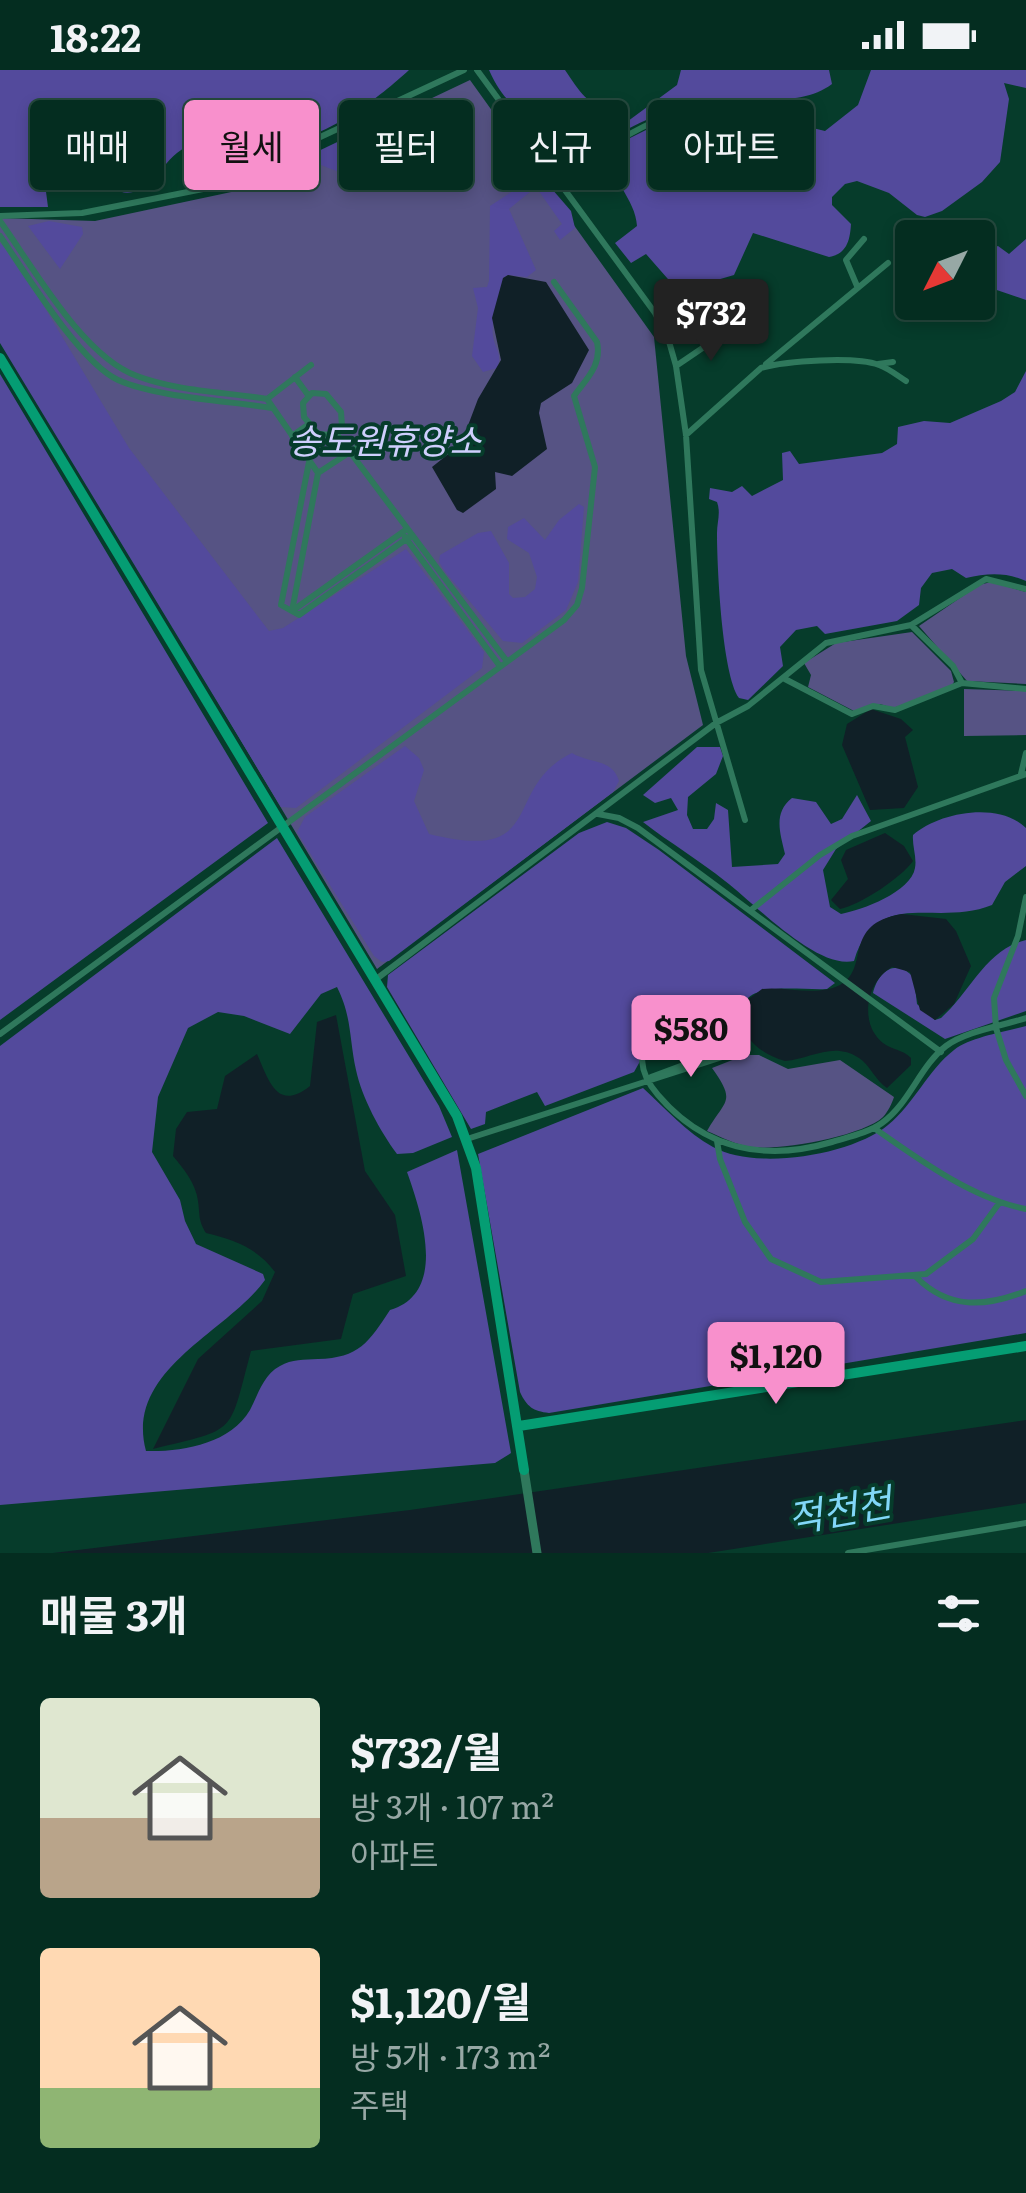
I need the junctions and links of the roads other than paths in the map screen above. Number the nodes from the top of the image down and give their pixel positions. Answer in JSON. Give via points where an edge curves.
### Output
{"nodes":[{"id":1,"x":464,"y":70,"type":"edge"},
{"id":2,"x":478,"y":70,"type":"edge"},
{"id":3,"x":500,"y":100,"type":"edge"},
{"id":4,"x":567,"y":190,"type":"edge"},
{"id":5,"x":0,"y":218,"type":"edge"},
{"id":6,"x":0,"y":236,"type":"edge"},
{"id":7,"x":864,"y":239,"type":"dead end"},
{"id":8,"x":888,"y":264,"type":"dead end"},
{"id":9,"x":554,"y":282,"type":"dead end"},
{"id":10,"x":857,"y":286,"type":"junction"},
{"id":11,"x":726,"y":332,"type":"dead end"},
{"id":12,"x":0,"y":358,"type":"edge"},
{"id":13,"x":894,"y":362,"type":"dead end"},
{"id":14,"x":877,"y":364,"type":"junction"},
{"id":15,"x":311,"y":365,"type":"dead end"},
{"id":16,"x":676,"y":366,"type":"junction"},
{"id":17,"x":761,"y":368,"type":"junction"},
{"id":18,"x":295,"y":378,"type":"junction"},
{"id":19,"x":906,"y":380,"type":"dead end"},
{"id":20,"x":308,"y":396,"type":"junction"},
{"id":21,"x":343,"y":399,"type":"dead end"},
{"id":22,"x":266,"y":400,"type":"junction"},
{"id":23,"x":336,"y":405,"type":"junction"},
{"id":24,"x":273,"y":408,"type":"junction"},
{"id":25,"x":309,"y":424,"type":"junction"},
{"id":26,"x":378,"y":432,"type":"dead end"},
{"id":27,"x":336,"y":433,"type":"junction"},
{"id":28,"x":686,"y":435,"type":"junction"},
{"id":29,"x":292,"y":436,"type":"junction"},
{"id":30,"x":350,"y":452,"type":"junction"},
{"id":31,"x":310,"y":461,"type":"junction"},
{"id":32,"x":318,"y":473,"type":"junction"},
{"id":33,"x":407,"y":534,"type":"junction"},
{"id":34,"x":1026,"y":589,"type":"edge"},
{"id":35,"x":292,"y":611,"type":"junction"},
{"id":36,"x":911,"y":625,"type":"junction"},
{"id":37,"x":503,"y":663,"type":"junction"},
{"id":38,"x":783,"y":678,"type":"junction"},
{"id":39,"x":962,"y":683,"type":"junction"},
{"id":40,"x":1026,"y":689,"type":"edge"},
{"id":41,"x":716,"y":724,"type":"junction"},
{"id":42,"x":1026,"y":753,"type":"edge"},
{"id":43,"x":1024,"y":774,"type":"edge"},
{"id":44,"x":596,"y":814,"type":"junction"},
{"id":45,"x":745,"y":820,"type":"dead end"},
{"id":46,"x":283,"y":826,"type":"junction"},
{"id":47,"x":1026,"y":897,"type":"edge"},
{"id":48,"x":751,"y":910,"type":"junction"},
{"id":49,"x":375,"y":980,"type":"junction"},
{"id":50,"x":1026,"y":1018,"type":"edge"},
{"id":51,"x":655,"y":1027,"type":"dead end"},
{"id":52,"x":996,"y":1028,"type":"junction"},
{"id":53,"x":0,"y":1034,"type":"edge"},
{"id":54,"x":940,"y":1052,"type":"junction"},
{"id":55,"x":645,"y":1080,"type":"junction"},
{"id":56,"x":1026,"y":1096,"type":"edge"},
{"id":57,"x":874,"y":1128,"type":"junction"},
{"id":58,"x":467,"y":1139,"type":"junction"},
{"id":59,"x":717,"y":1141,"type":"junction"},
{"id":60,"x":1000,"y":1202,"type":"junction"},
{"id":61,"x":1026,"y":1210,"type":"edge"},
{"id":62,"x":916,"y":1277,"type":"junction"},
{"id":63,"x":1026,"y":1291,"type":"edge"},
{"id":64,"x":1026,"y":1346,"type":"edge"},
{"id":65,"x":519,"y":1426,"type":"junction"},
{"id":66,"x":525,"y":1473,"type":"joint"},
{"id":67,"x":1026,"y":1523,"type":"edge"},
{"id":68,"x":537,"y":1553,"type":"edge"},
{"id":69,"x":848,"y":1553,"type":"edge"}],
"edges":[{"from":1,"to":5,"type":"street","via":[[213,187],[82,212]]},
{"from":2,"to":3,"type":"street"},
{"from":4,"to":16,"type":"street","via":[[654,314]]},
{"from":5,"to":22,"type":"street","via":[[111,364],[138,377]]},
{"from":6,"to":24,"type":"street","via":[[105,373],[143,388]]},
{"from":7,"to":10,"type":"street","via":[[846,260]]},
{"from":8,"to":10,"type":"street"},
{"from":9,"to":37,"type":"street","via":[[599,353],[574,396],[594,467],[582,588],[564,620]]},
{"from":10,"to":17,"type":"street"},
{"from":11,"to":16,"type":"street"},
{"from":12,"to":46,"type":"main road"},
{"from":13,"to":14,"type":"street"},
{"from":14,"to":17,"type":"street","via":[[791,360]]},
{"from":14,"to":19,"type":"street"},
{"from":15,"to":18,"type":"street"},
{"from":16,"to":28,"type":"street"},
{"from":17,"to":28,"type":"street"},
{"from":18,"to":20,"type":"street"},
{"from":18,"to":22,"type":"street"},
{"from":20,"to":23,"type":"street","via":[[322,392]]},
{"from":20,"to":25,"type":"street","via":[[302,408]]},
{"from":21,"to":23,"type":"street"},
{"from":22,"to":24,"type":"street"},
{"from":23,"to":27,"type":"street","via":[[343,421]]},
{"from":24,"to":29,"type":"street"},
{"from":25,"to":27,"type":"street","via":[[323,436]]},
{"from":25,"to":29,"type":"street"},
{"from":26,"to":30,"type":"street"},
{"from":27,"to":30,"type":"street"},
{"from":28,"to":41,"type":"street","via":[[695,620]]},
{"from":29,"to":31,"type":"street"},
{"from":30,"to":32,"type":"street"},
{"from":30,"to":33,"type":"street"},
{"from":31,"to":32,"type":"street"},
{"from":31,"to":35,"type":"street","via":[[281,605]]},
{"from":32,"to":35,"type":"street"},
{"from":33,"to":35,"type":"street"},
{"from":33,"to":37,"type":"street"},
{"from":34,"to":36,"type":"street","via":[[986,579]]},
{"from":36,"to":38,"type":"street","via":[[826,643]]},
{"from":36,"to":39,"type":"street"},
{"from":37,"to":46,"type":"street"},
{"from":38,"to":39,"type":"street","via":[[852,714],[873,706],[895,710]]},
{"from":38,"to":41,"type":"street"},
{"from":39,"to":40,"type":"street"},
{"from":41,"to":44,"type":"street"},
{"from":41,"to":45,"type":"street"},
{"from":42,"to":43,"type":"street"},
{"from":43,"to":48,"type":"street","via":[[852,836]]},
{"from":44,"to":48,"type":"street","via":[[638,828]]},
{"from":44,"to":49,"type":"street"},
{"from":46,"to":49,"type":"main road"},
{"from":46,"to":53,"type":"street"},
{"from":47,"to":52,"type":"street","via":[[994,998]]},
{"from":48,"to":54,"type":"street"},
{"from":49,"to":58,"type":"main road"},
{"from":50,"to":52,"type":"street"},
{"from":51,"to":55,"type":"street","via":[[642,1052]]},
{"from":52,"to":54,"type":"street"},
{"from":52,"to":56,"type":"street"},
{"from":54,"to":57,"type":"street"},
{"from":55,"to":55,"type":"street","via":[[659,1072],[737,1045],[738,1052]]},
{"from":55,"to":58,"type":"street"},
{"from":55,"to":59,"type":"street","via":[[690,1126]]},
{"from":57,"to":59,"type":"street","via":[[778,1152]]},
{"from":57,"to":60,"type":"street"},
{"from":58,"to":65,"type":"main road"},
{"from":59,"to":62,"type":"street","via":[[746,1222],[772,1260],[821,1282]]},
{"from":60,"to":61,"type":"street"},
{"from":60,"to":62,"type":"street","via":[[973,1238]]},
{"from":62,"to":63,"type":"street","via":[[962,1304]]},
{"from":64,"to":65,"type":"main road"},
{"from":65,"to":66,"type":"main road"},
{"from":66,"to":68,"type":"street"},
{"from":67,"to":69,"type":"street"}]}
